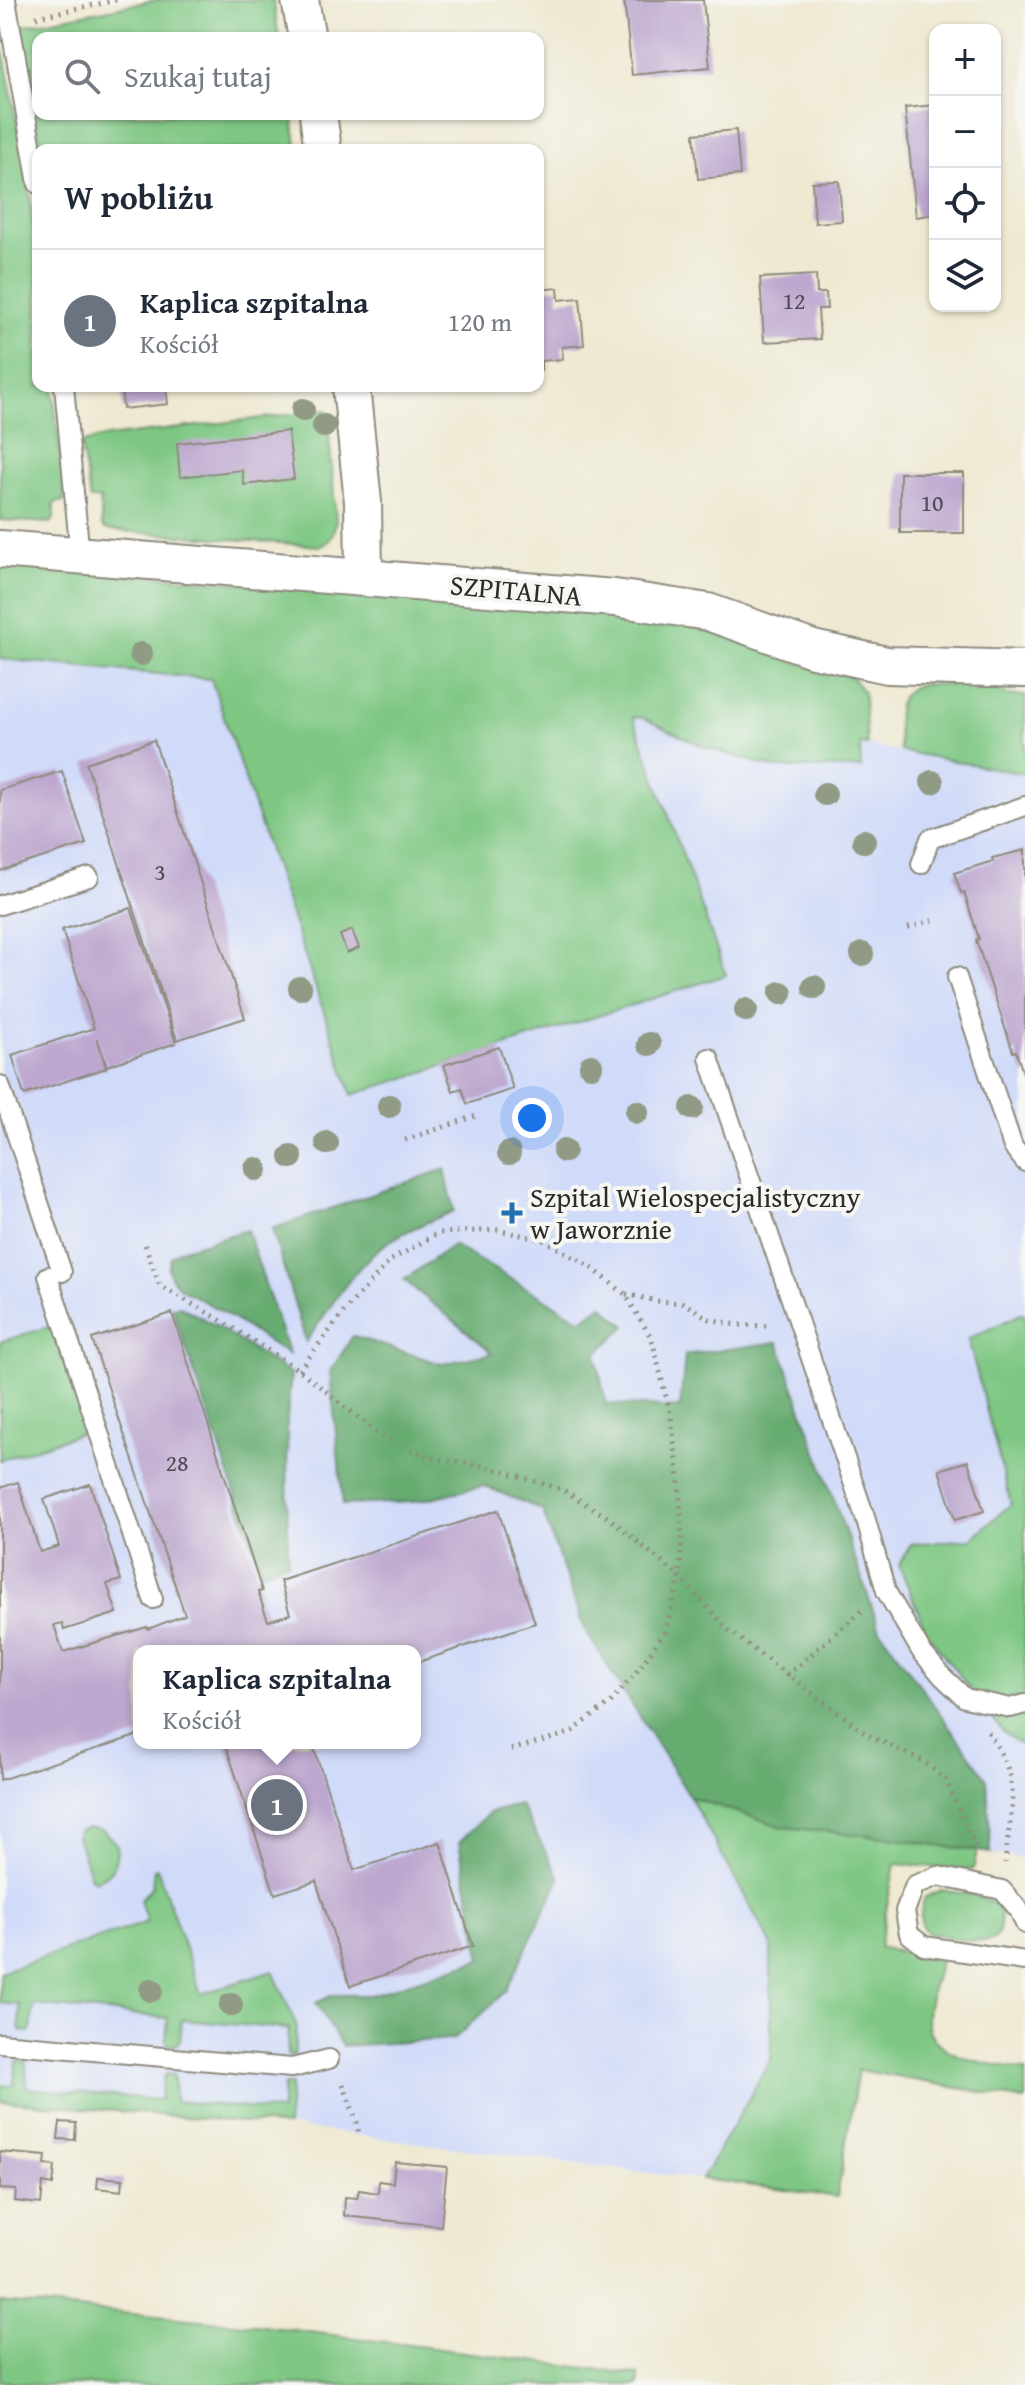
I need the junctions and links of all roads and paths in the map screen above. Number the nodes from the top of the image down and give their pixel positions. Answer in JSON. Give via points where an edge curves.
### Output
{"nodes":[{"id":1,"x":6,"y":0,"type":"edge"},
{"id":2,"x":117,"y":0,"type":"edge"},
{"id":3,"x":300,"y":0,"type":"edge"},
{"id":4,"x":10,"y":22,"type":"junction"},
{"id":5,"x":306,"y":32,"type":"edge"},
{"id":6,"x":319,"y":120,"type":"edge"},
{"id":7,"x":322,"y":144,"type":"edge"},
{"id":8,"x":32,"y":149,"type":"edge"},
{"id":9,"x":65,"y":392,"type":"edge"},
{"id":10,"x":352,"y":392,"type":"edge"},
{"id":11,"x":0,"y":549,"type":"edge"},
{"id":12,"x":80,"y":556,"type":"junction"},
{"id":13,"x":364,"y":577,"type":"junction"},
{"id":14,"x":1025,"y":669,"type":"edge"},
{"id":15,"x":1025,"y":806,"type":"edge"},
{"id":16,"x":921,"y":864,"type":"dead end"},
{"id":17,"x":89,"y":877,"type":"dead end"},
{"id":18,"x":0,"y":905,"type":"edge"},
{"id":19,"x":938,"y":919,"type":"dead end"},
{"id":20,"x":908,"y":928,"type":"dead end"},
{"id":21,"x":957,"y":977,"type":"dead end"},
{"id":22,"x":709,"y":1058,"type":"dead end"},
{"id":23,"x":0,"y":1085,"type":"edge"},
{"id":24,"x":476,"y":1116,"type":"dead end"},
{"id":25,"x":5,"y":1118,"type":"edge"},
{"id":26,"x":405,"y":1140,"type":"dead end"},
{"id":27,"x":1025,"y":1162,"type":"edge"},
{"id":28,"x":145,"y":1245,"type":"dead end"},
{"id":29,"x":625,"y":1294,"type":"junction"},
{"id":30,"x":798,"y":1321,"type":"junction"},
{"id":31,"x":299,"y":1370,"type":"junction"},
{"id":32,"x":680,"y":1577,"type":"junction"},
{"id":33,"x":886,"y":1591,"type":"junction"},
{"id":34,"x":153,"y":1599,"type":"dead end"},
{"id":35,"x":787,"y":1675,"type":"junction"},
{"id":36,"x":965,"y":1698,"type":"junction"},
{"id":37,"x":1025,"y":1704,"type":"edge"},
{"id":38,"x":510,"y":1750,"type":"dead end"},
{"id":39,"x":976,"y":1848,"type":"dead end"},
{"id":40,"x":1002,"y":1890,"type":"junction"},
{"id":41,"x":1025,"y":1924,"type":"edge"},
{"id":42,"x":1025,"y":1961,"type":"edge"},
{"id":43,"x":0,"y":2043,"type":"edge"},
{"id":44,"x":329,"y":2059,"type":"joint"},
{"id":45,"x":359,"y":2136,"type":"dead end"}],
"edges":[{"from":1,"to":4,"type":"lane"},
{"from":2,"to":4,"type":"path"},
{"from":3,"to":5,"type":"street"},
{"from":4,"to":8,"type":"lane"},
{"from":6,"to":7,"type":"street"},
{"from":9,"to":12,"type":"lane"},
{"from":10,"to":13,"type":"street","via":[[363,502]]},
{"from":11,"to":12,"type":"street","name":"SZPITALNA"},
{"from":12,"to":13,"type":"street","name":"SZPITALNA"},
{"from":13,"to":14,"type":"street","name":"SZPITALNA","via":[[615,598],[708,612],[813,649],[887,665]]},
{"from":15,"to":16,"type":"lane","via":[[930,839]]},
{"from":17,"to":18,"type":"lane"},
{"from":19,"to":20,"type":"path"},
{"from":21,"to":27,"type":"lane","via":[[1013,1147]]},
{"from":22,"to":30,"type":"lane"},
{"from":23,"to":25,"type":"lane"},
{"from":24,"to":26,"type":"path"},
{"from":25,"to":34,"type":"lane"},
{"from":28,"to":31,"type":"path","via":[[160,1286]]},
{"from":29,"to":30,"type":"path","via":[[683,1303],[710,1319],[737,1325]]},
{"from":29,"to":31,"type":"path","via":[[543,1240],[498,1230],[438,1233],[391,1260]]},
{"from":29,"to":32,"type":"path","via":[[652,1339],[671,1417],[679,1478]]},
{"from":30,"to":33,"type":"lane"},
{"from":31,"to":32,"type":"path","via":[[384,1438],[432,1458],[493,1468],[563,1490],[609,1518]]},
{"from":32,"to":35,"type":"path","via":[[728,1630]]},
{"from":32,"to":38,"type":"path","via":[[665,1632],[610,1703],[570,1733]]},
{"from":33,"to":35,"type":"path"},
{"from":33,"to":36,"type":"lane","via":[[921,1651]]},
{"from":35,"to":39,"type":"path","via":[[868,1735],[923,1761],[945,1779]]},
{"from":36,"to":37,"type":"lane","via":[[1010,1708]]},
{"from":36,"to":40,"type":"path","via":[[1011,1775],[1013,1802]]},
{"from":40,"to":41,"type":"lane"},
{"from":40,"to":42,"type":"lane","via":[[938,1876],[915,1885],[905,1911],[909,1934],[924,1946]]},
{"from":43,"to":44,"type":"lane","via":[[292,2068]]},
{"from":44,"to":45,"type":"path"}]}
